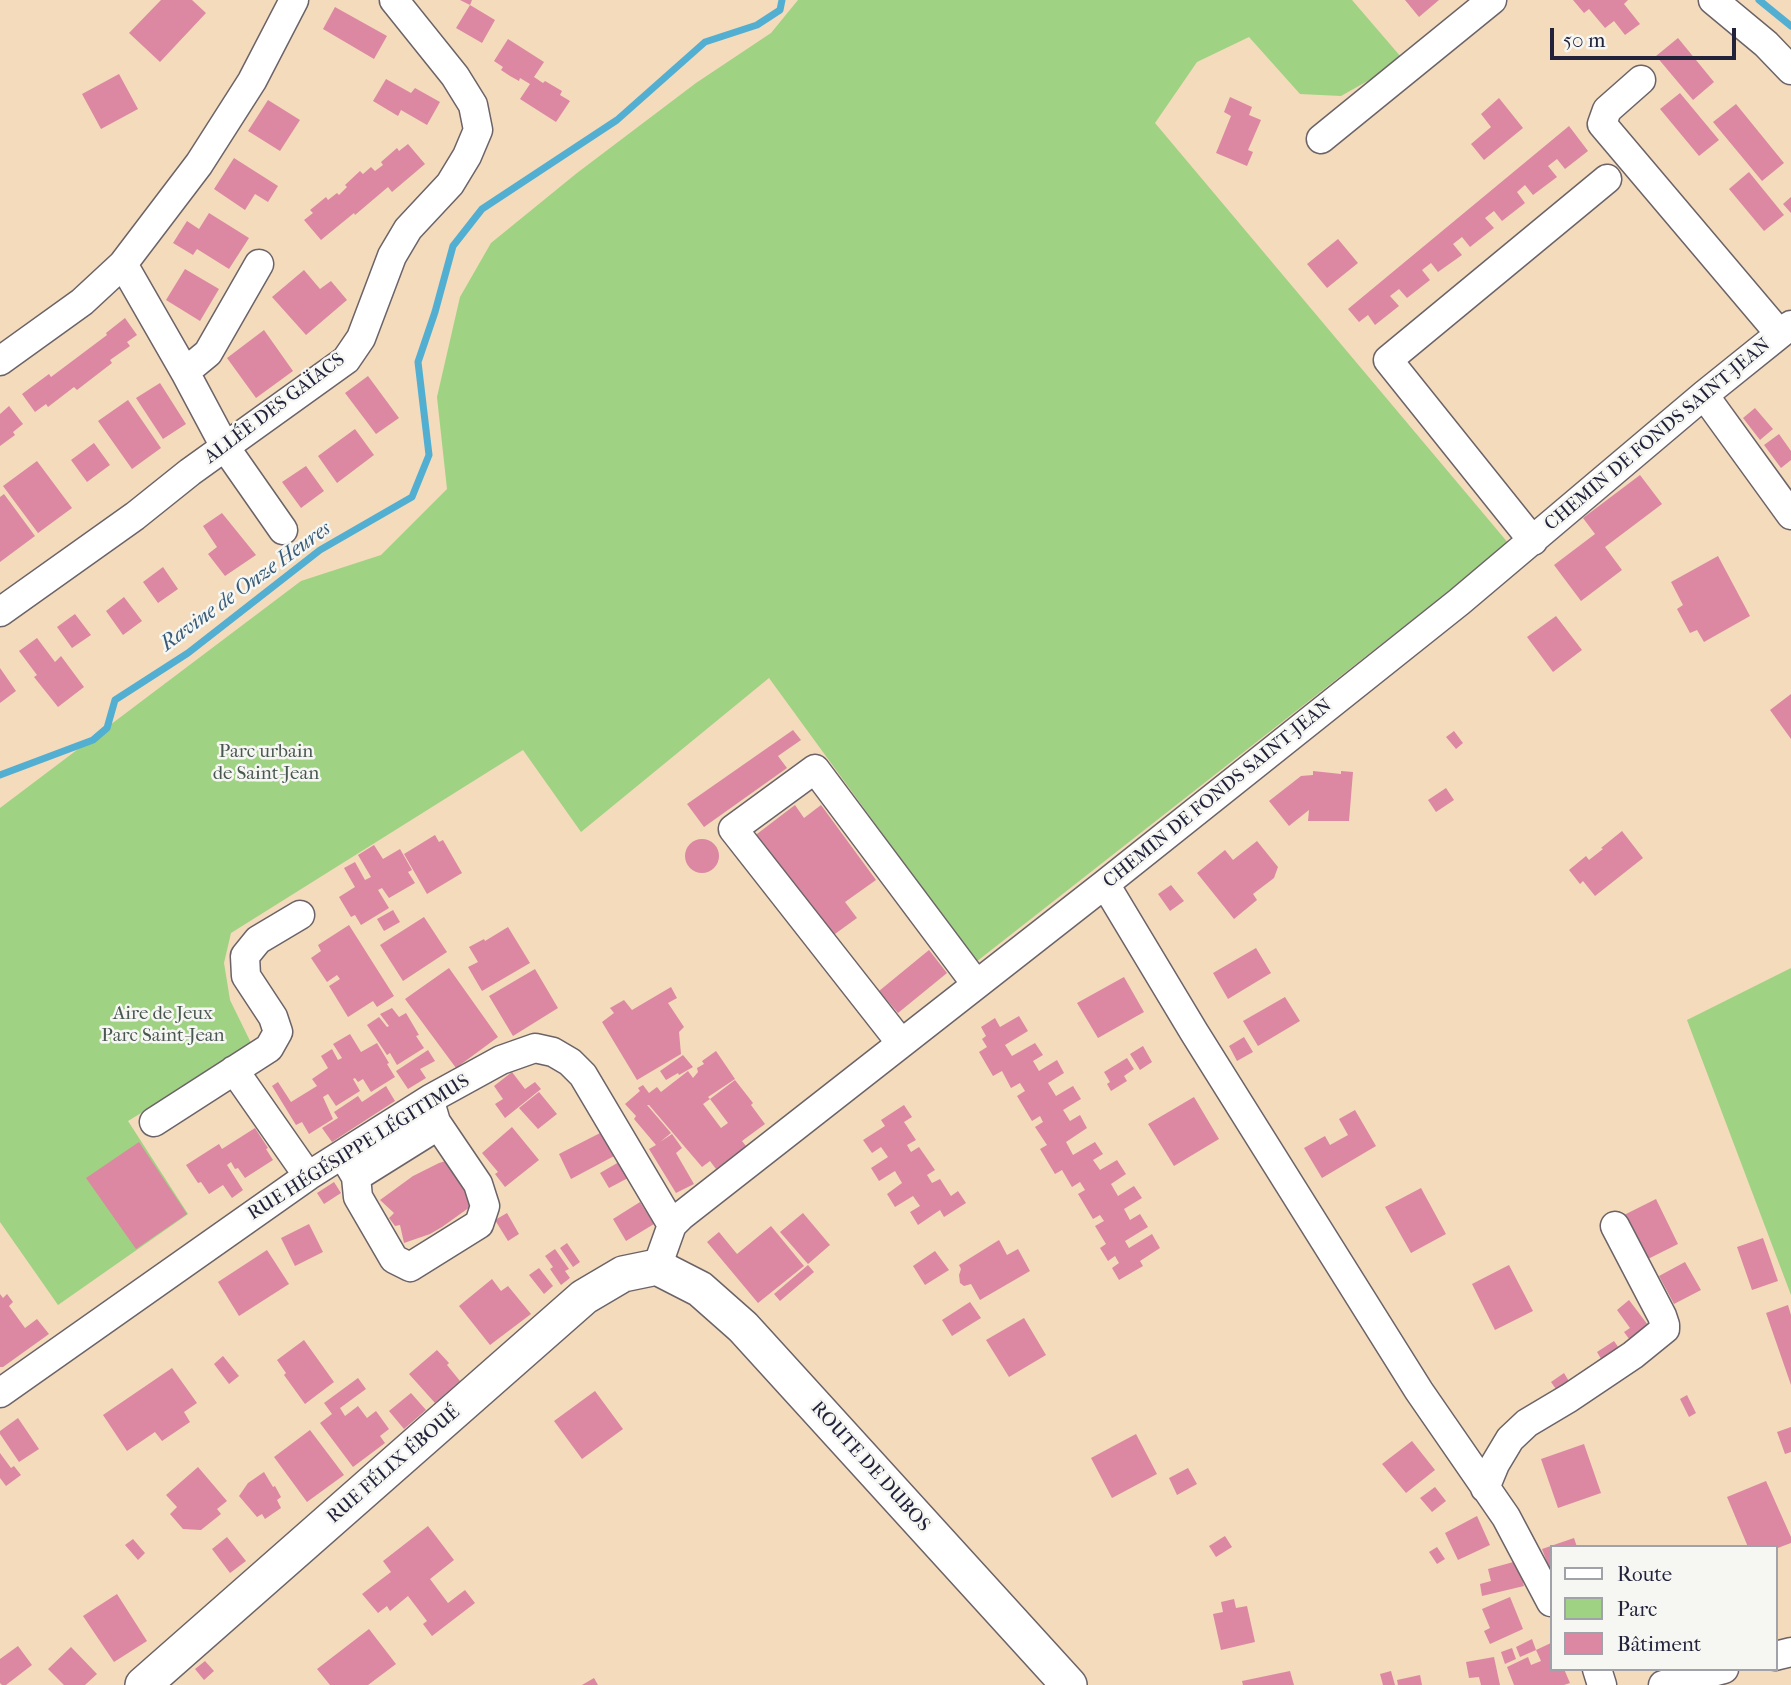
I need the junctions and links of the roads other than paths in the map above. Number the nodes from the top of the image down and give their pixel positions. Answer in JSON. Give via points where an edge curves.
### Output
{"nodes":[{"id":1,"x":294,"y":0,"type":"edge"},
{"id":2,"x":394,"y":0,"type":"edge"},
{"id":3,"x":1492,"y":0,"type":"edge"},
{"id":4,"x":1713,"y":0,"type":"edge"},
{"id":5,"x":1791,"y":70,"type":"edge"},
{"id":6,"x":1641,"y":80,"type":"dead end"},
{"id":7,"x":1321,"y":139,"type":"dead end"},
{"id":8,"x":1607,"y":179,"type":"dead end"},
{"id":9,"x":123,"y":264,"type":"junction"},
{"id":10,"x":259,"y":264,"type":"dead end"},
{"id":11,"x":1785,"y":329,"type":"edge"},
{"id":12,"x":0,"y":361,"type":"edge"},
{"id":13,"x":185,"y":372,"type":"junction"},
{"id":14,"x":1704,"y":395,"type":"junction"},
{"id":15,"x":225,"y":447,"type":"junction"},
{"id":16,"x":1791,"y":515,"type":"edge"},
{"id":17,"x":283,"y":530,"type":"dead end"},
{"id":18,"x":1533,"y":541,"type":"junction"},
{"id":19,"x":2,"y":606,"type":"edge"},
{"id":20,"x":1105,"y":884,"type":"junction"},
{"id":21,"x":300,"y":915,"type":"dead end"},
{"id":22,"x":976,"y":984,"type":"junction"},
{"id":23,"x":901,"y":1043,"type":"junction"},
{"id":24,"x":234,"y":1070,"type":"junction"},
{"id":25,"x":433,"y":1111,"type":"junction"},
{"id":26,"x":154,"y":1122,"type":"dead end"},
{"id":27,"x":349,"y":1165,"type":"junction"},
{"id":28,"x":308,"y":1176,"type":"junction"},
{"id":29,"x":672,"y":1225,"type":"junction"},
{"id":30,"x":1615,"y":1226,"type":"dead end"},
{"id":31,"x":657,"y":1266,"type":"junction"},
{"id":32,"x":0,"y":1393,"type":"edge"},
{"id":33,"x":1485,"y":1488,"type":"junction"},
{"id":34,"x":1550,"y":1600,"type":"edge"},
{"id":35,"x":1716,"y":1671,"type":"edge"},
{"id":36,"x":143,"y":1685,"type":"edge"},
{"id":37,"x":1069,"y":1685,"type":"edge"},
{"id":38,"x":1663,"y":1685,"type":"edge"}],
"edges":[{"from":1,"to":9,"type":"street","via":[[252,81],[199,164]]},
{"from":2,"to":15,"type":"street","name":"ALLÉE DES GAÏACS","via":[[455,76],[473,105],[478,130],[450,184],[408,229],[392,256],[361,338],[346,360]]},
{"from":3,"to":7,"type":"street"},
{"from":4,"to":5,"type":"street"},
{"from":6,"to":11,"type":"street","via":[[1607,110],[1602,124]]},
{"from":8,"to":18,"type":"street","via":[[1388,360]]},
{"from":9,"to":12,"type":"street","via":[[82,302]]},
{"from":9,"to":13,"type":"street"},
{"from":10,"to":13,"type":"street","via":[[208,353]]},
{"from":11,"to":14,"type":"street","name":"CHEMIN DE FONDS SAINT-JEAN"},
{"from":13,"to":15,"type":"street"},
{"from":14,"to":16,"type":"street"},
{"from":14,"to":18,"type":"street","name":"CHEMIN DE FONDS SAINT-JEAN"},
{"from":15,"to":17,"type":"street"},
{"from":15,"to":19,"type":"street","name":"ALLÉE DES GAÏACS","via":[[135,516]]},
{"from":18,"to":20,"type":"street","name":"CHEMIN DE FONDS SAINT-JEAN"},
{"from":20,"to":22,"type":"street","name":"CHEMIN DE FONDS SAINT-JEAN"},
{"from":20,"to":33,"type":"street","via":[[1419,1391]]},
{"from":21,"to":24,"type":"street","via":[[258,940],[245,956],[246,976],[278,1032],[269,1048]]},
{"from":22,"to":23,"type":"street","name":"CHEMIN DE FONDS SAINT-JEAN"},
{"from":22,"to":23,"type":"street","via":[[815,769],[733,829]]},
{"from":23,"to":29,"type":"street","name":"CHEMIN DE FONDS SAINT-JEAN"},
{"from":24,"to":26,"type":"street"},
{"from":24,"to":28,"type":"street"},
{"from":25,"to":27,"type":"street","name":"RUE HÉGÉSIPPE LÉGITIMUS"},
{"from":25,"to":27,"type":"street","via":[[478,1184],[485,1206],[479,1224],[410,1267],[394,1259],[358,1197]]},
{"from":25,"to":29,"type":"street","name":"RUE HÉGÉSIPPE LÉGITIMUS","via":[[500,1060],[535,1048],[553,1052],[583,1075]]},
{"from":27,"to":28,"type":"street","name":"RUE HÉGÉSIPPE LÉGITIMUS"},
{"from":28,"to":32,"type":"street","name":"RUE HÉGÉSIPPE LÉGITIMUS"},
{"from":29,"to":31,"type":"street","name":"CHEMIN DE FONDS SAINT-JEAN"},
{"from":30,"to":33,"type":"street","via":[[1665,1329],[1527,1423],[1510,1439]]},
{"from":31,"to":36,"type":"main road","name":"RUE FÉLIX ÉBOUÉ","via":[[623,1274],[584,1297]]},
{"from":31,"to":37,"type":"main road","name":"ROUTE DE DUBOS","via":[[700,1289],[743,1327]]},
{"from":33,"to":34,"type":"street","via":[[1506,1517]]},
{"from":35,"to":38,"type":"street"}]}
